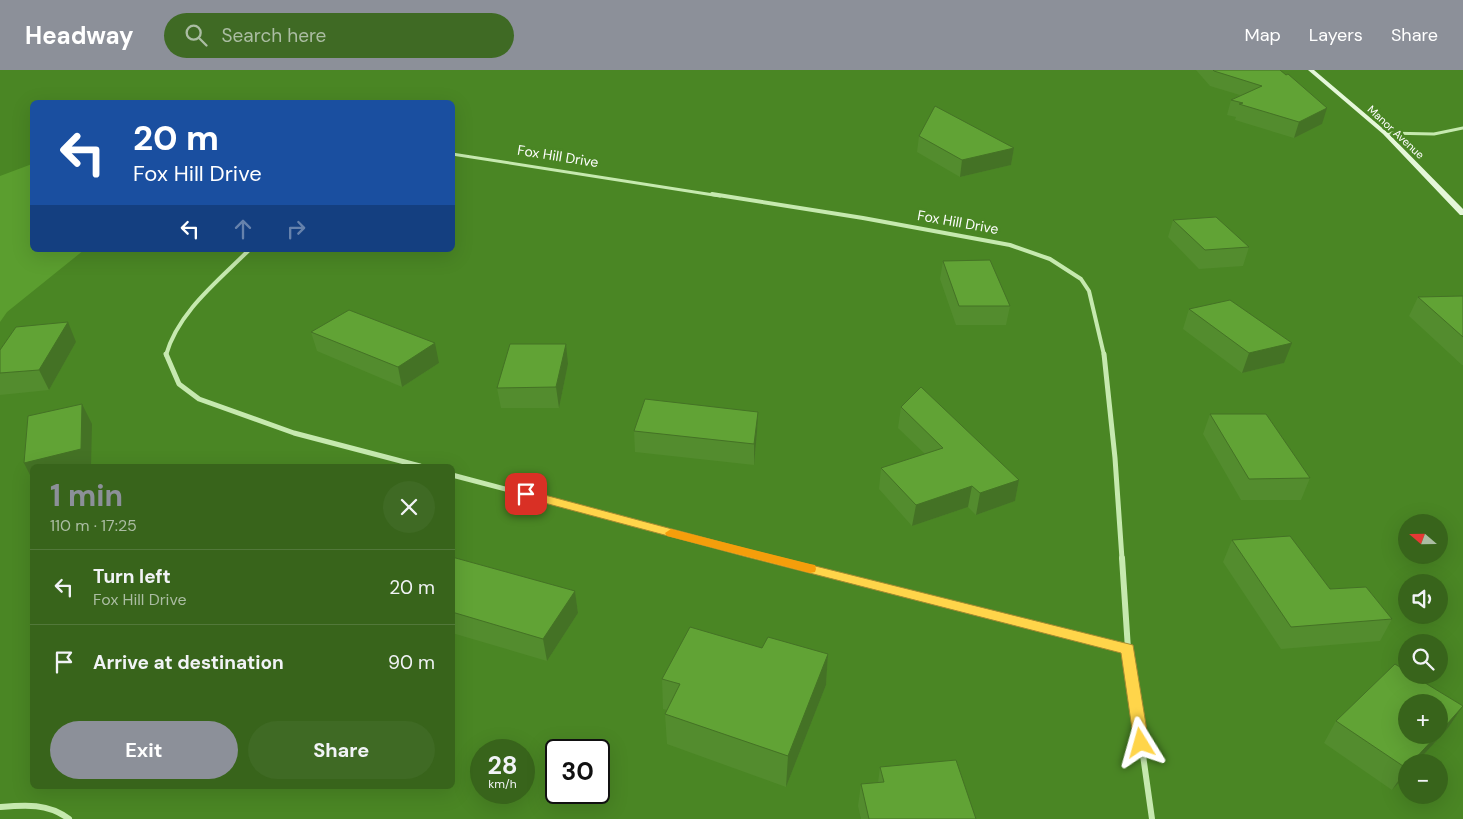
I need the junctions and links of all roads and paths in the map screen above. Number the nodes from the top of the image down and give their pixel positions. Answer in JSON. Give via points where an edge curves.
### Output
{"nodes":[{"id":1,"x":1311,"y":70,"type":"edge"},
{"id":2,"x":1463,"y":128,"type":"edge"},
{"id":3,"x":1385,"y":133,"type":"junction"},
{"id":4,"x":455,"y":154,"type":"edge"},
{"id":5,"x":1463,"y":213,"type":"edge"},
{"id":6,"x":247,"y":252,"type":"edge"},
{"id":7,"x":412,"y":464,"type":"edge"},
{"id":8,"x":455,"y":476,"type":"edge"},
{"id":9,"x":1128,"y":649,"type":"junction"},
{"id":10,"x":0,"y":807,"type":"edge"},
{"id":11,"x":69,"y":819,"type":"edge"},
{"id":12,"x":1152,"y":819,"type":"edge"}],
"edges":[{"from":1,"to":3,"type":"street","name":"Manor Avenue"},
{"from":2,"to":3,"type":"street","via":[[1437,134]]},
{"from":3,"to":5,"type":"street","name":"Manor Avenue"},
{"from":4,"to":9,"type":"street","name":"Fox Hill Drive","via":[[863,218],[1010,245],[1050,259],[1081,279],[1089,291],[1105,358]]},
{"from":6,"to":7,"type":"street","via":[[194,305],[174,333],[166,356],[178,384],[199,399],[294,433]]},
{"from":8,"to":9,"type":"street"},
{"from":9,"to":12,"type":"street","name":"Fox Hill Drive"},
{"from":10,"to":11,"type":"street","via":[[32,804],[60,811]]}]}
